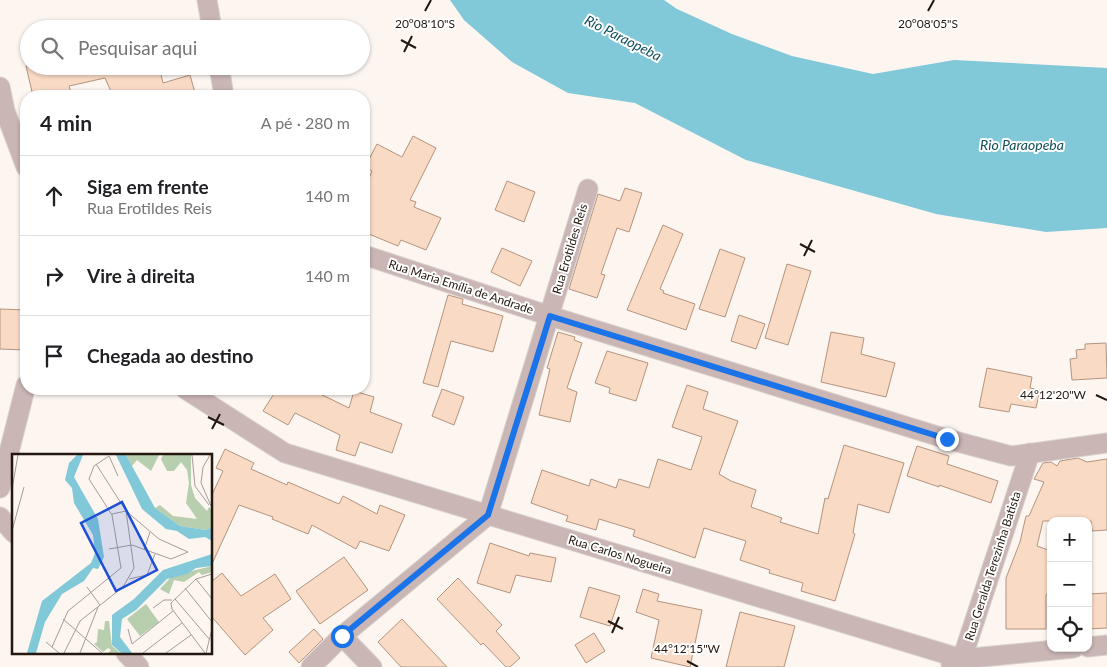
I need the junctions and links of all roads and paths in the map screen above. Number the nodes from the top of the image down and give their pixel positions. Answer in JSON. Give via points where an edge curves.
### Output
{"nodes":[{"id":1,"x":207,"y":0,"type":"edge"},
{"id":2,"x":210,"y":20,"type":"edge"},
{"id":3,"x":220,"y":75,"type":"edge"},
{"id":4,"x":0,"y":87,"type":"edge"},
{"id":5,"x":223,"y":90,"type":"edge"},
{"id":6,"x":20,"y":151,"type":"edge"},
{"id":7,"x":588,"y":189,"type":"dead end"},
{"id":8,"x":370,"y":257,"type":"edge"},
{"id":9,"x":550,"y":316,"type":"junction"},
{"id":10,"x":23,"y":395,"type":"edge"},
{"id":11,"x":194,"y":395,"type":"edge"},
{"id":12,"x":1107,"y":443,"type":"edge"},
{"id":13,"x":1030,"y":453,"type":"junction"},
{"id":14,"x":0,"y":488,"type":"edge"},
{"id":15,"x":488,"y":515,"type":"junction"},
{"id":16,"x":0,"y":518,"type":"edge"},
{"id":17,"x":12,"y":531,"type":"edge"},
{"id":18,"x":342,"y":636,"type":"junction"},
{"id":19,"x":1107,"y":645,"type":"edge"},
{"id":20,"x":1092,"y":647,"type":"edge"},
{"id":21,"x":1047,"y":651,"type":"edge"},
{"id":22,"x":127,"y":654,"type":"edge"},
{"id":23,"x":962,"y":659,"type":"junction"},
{"id":24,"x":139,"y":667,"type":"edge"},
{"id":25,"x":310,"y":667,"type":"edge"},
{"id":26,"x":372,"y":667,"type":"edge"},
{"id":27,"x":944,"y":667,"type":"edge"}],
"edges":[{"from":1,"to":2,"type":"street"},
{"from":3,"to":5,"type":"street"},
{"from":4,"to":6,"type":"street"},
{"from":7,"to":9,"type":"street","name":"Rua Erotildes Reis"},
{"from":8,"to":9,"type":"street","name":"Rua Maria Emília de Andrade"},
{"from":9,"to":13,"type":"street","name":"Rua Maria Emília de Andrade","via":[[947,439],[1011,456]]},
{"from":9,"to":15,"type":"street","name":"Rua Erotildes Reis"},
{"from":10,"to":14,"type":"street"},
{"from":11,"to":15,"type":"street","name":"Rua Carlos Nogueira","via":[[286,453]]},
{"from":12,"to":13,"type":"street","name":"Rua Maria Emília de Andrade"},
{"from":13,"to":23,"type":"street","name":"Rua Geralda Terezinha Batista"},
{"from":15,"to":18,"type":"street"},
{"from":15,"to":23,"type":"street","name":"Rua Carlos Nogueira"},
{"from":16,"to":17,"type":"street"},
{"from":18,"to":25,"type":"street"},
{"from":18,"to":26,"type":"street"},
{"from":19,"to":20,"type":"street"},
{"from":21,"to":23,"type":"street","name":"Rua Carlos Nogueira"},
{"from":22,"to":24,"type":"street"},
{"from":23,"to":27,"type":"street"}]}
